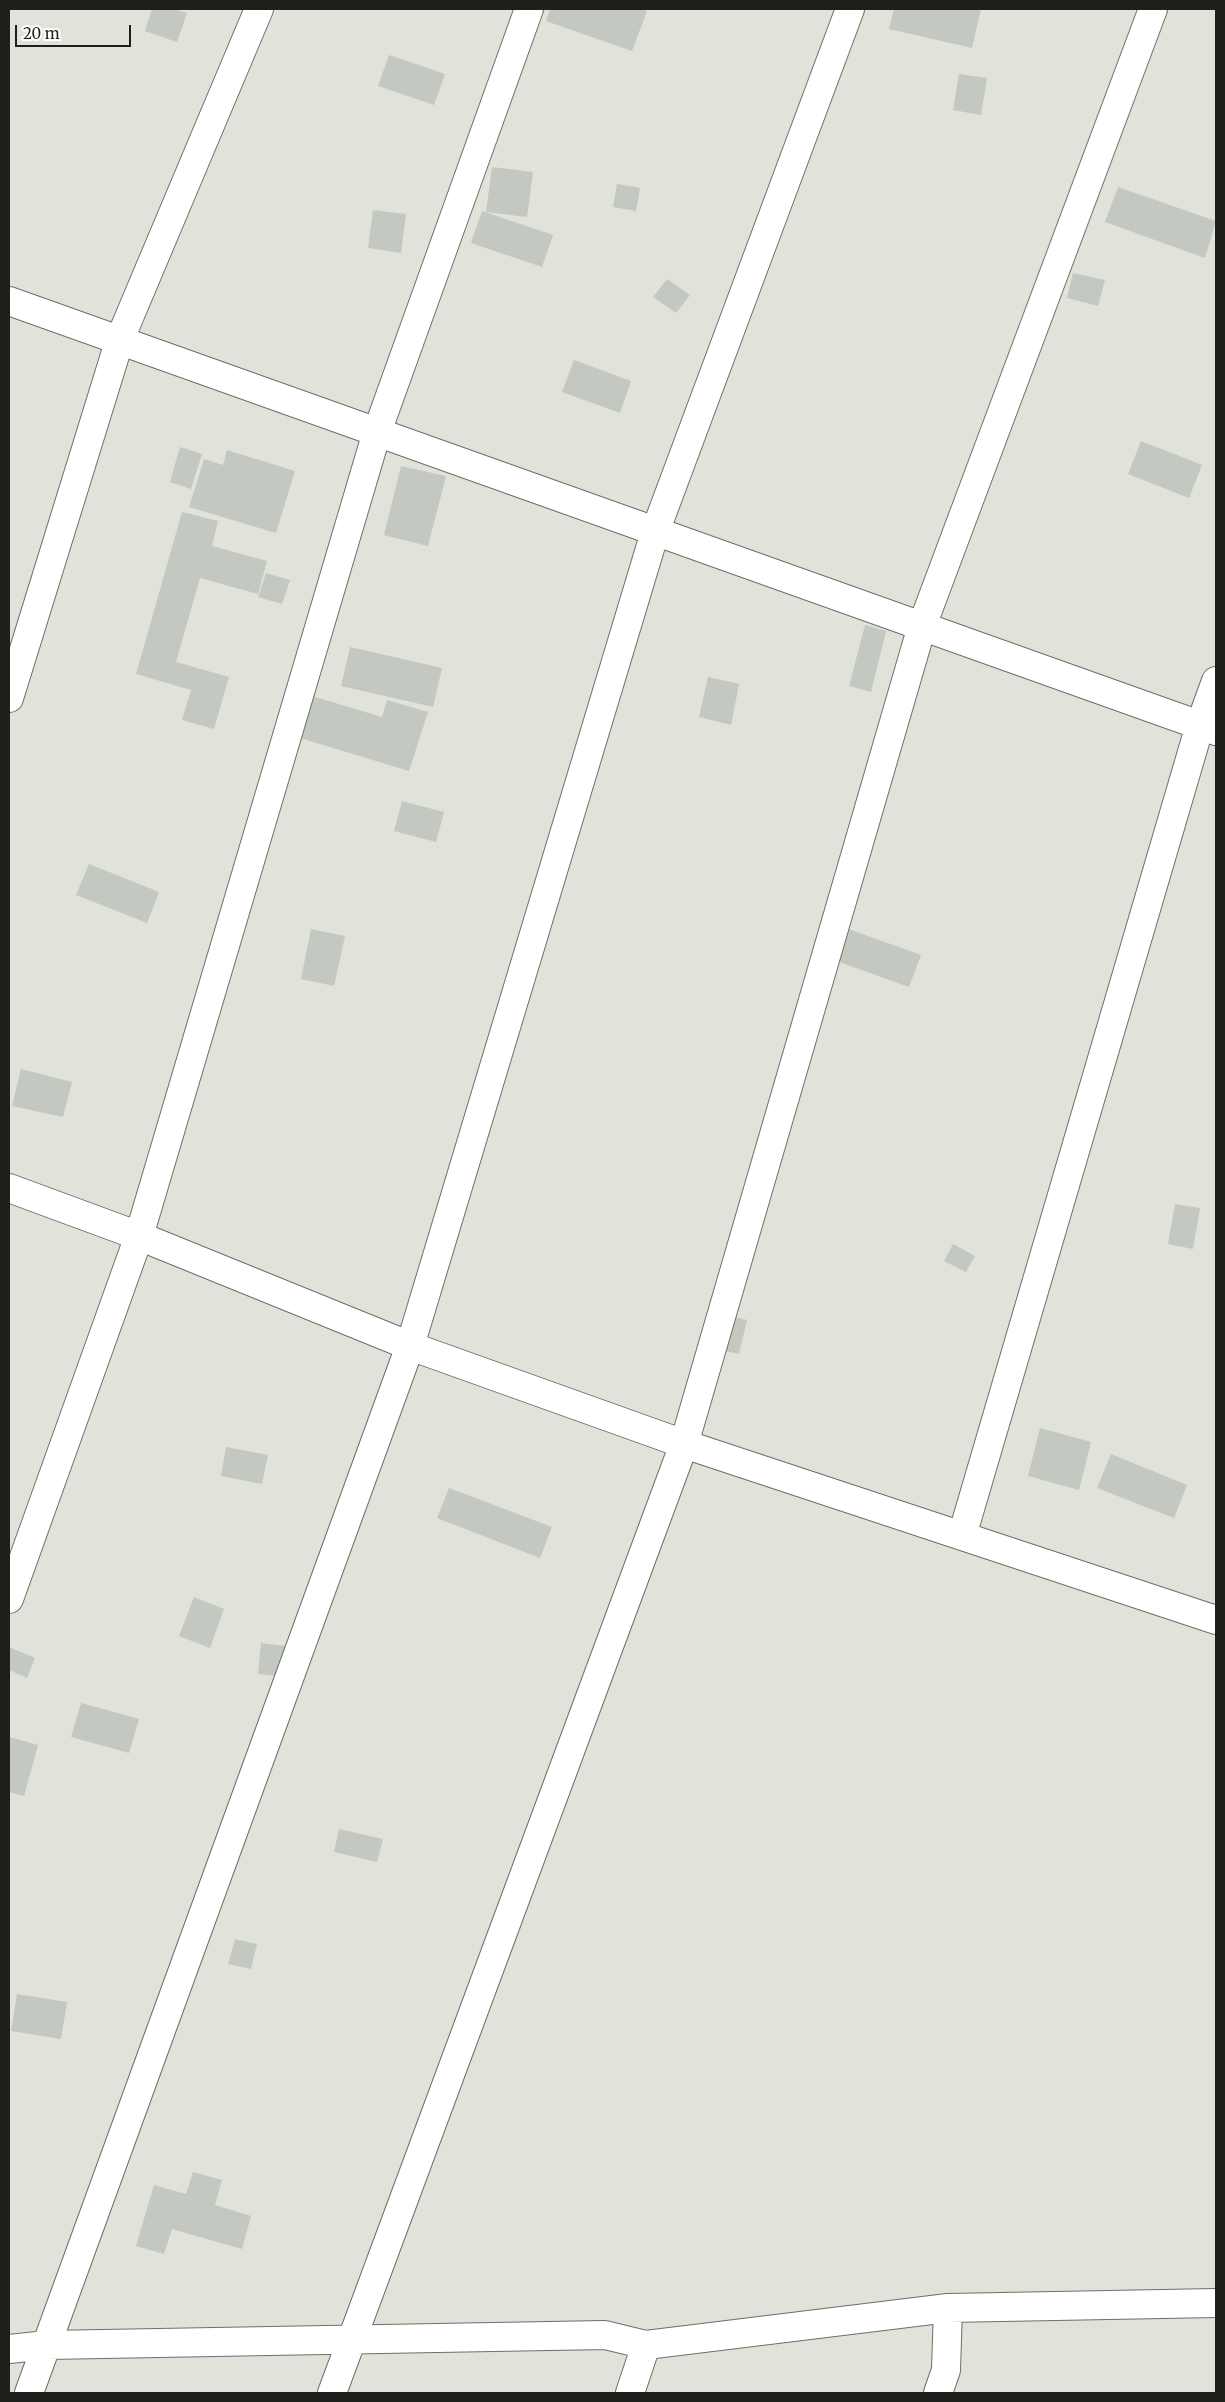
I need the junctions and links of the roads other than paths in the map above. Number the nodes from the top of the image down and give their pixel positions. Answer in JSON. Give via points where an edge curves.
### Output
{"nodes":[{"id":1,"x":259,"y":9,"type":"edge"},
{"id":2,"x":529,"y":9,"type":"edge"},
{"id":3,"x":850,"y":9,"type":"edge"},
{"id":4,"x":1153,"y":9,"type":"edge"},
{"id":5,"x":9,"y":301,"type":"edge"},
{"id":6,"x":120,"y":339,"type":"junction"},
{"id":7,"x":376,"y":432,"type":"junction"},
{"id":8,"x":655,"y":532,"type":"junction"},
{"id":9,"x":922,"y":626,"type":"junction"},
{"id":10,"x":1216,"y":681,"type":"edge"},
{"id":11,"x":9,"y":698,"type":"edge"},
{"id":12,"x":1208,"y":728,"type":"edge"},
{"id":13,"x":9,"y":1188,"type":"edge"},
{"id":14,"x":140,"y":1236,"type":"junction"},
{"id":15,"x":410,"y":1346,"type":"junction"},
{"id":16,"x":684,"y":1444,"type":"junction"},
{"id":17,"x":962,"y":1536,"type":"junction"},
{"id":18,"x":9,"y":1599,"type":"edge"},
{"id":19,"x":1216,"y":1620,"type":"edge"},
{"id":20,"x":1216,"y":2303,"type":"edge"},
{"id":21,"x":948,"y":2308,"type":"junction"},
{"id":22,"x":352,"y":2339,"type":"junction"},
{"id":23,"x":47,"y":2345,"type":"junction"},
{"id":24,"x":646,"y":2345,"type":"junction"},
{"id":25,"x":9,"y":2349,"type":"edge"},
{"id":26,"x":29,"y":2393,"type":"edge"},
{"id":27,"x":332,"y":2393,"type":"edge"},
{"id":28,"x":630,"y":2393,"type":"edge"},
{"id":29,"x":938,"y":2393,"type":"edge"}],
"edges":[{"from":1,"to":6,"type":"street"},
{"from":2,"to":7,"type":"street"},
{"from":3,"to":8,"type":"street"},
{"from":4,"to":9,"type":"street"},
{"from":5,"to":6,"type":"street"},
{"from":6,"to":7,"type":"street"},
{"from":6,"to":11,"type":"street"},
{"from":7,"to":8,"type":"street"},
{"from":7,"to":14,"type":"street"},
{"from":8,"to":9,"type":"street"},
{"from":8,"to":15,"type":"street"},
{"from":9,"to":12,"type":"street"},
{"from":9,"to":16,"type":"street"},
{"from":10,"to":12,"type":"street"},
{"from":12,"to":17,"type":"street"},
{"from":13,"to":14,"type":"street"},
{"from":14,"to":15,"type":"street"},
{"from":14,"to":18,"type":"street"},
{"from":15,"to":16,"type":"street"},
{"from":15,"to":23,"type":"street"},
{"from":16,"to":17,"type":"street"},
{"from":16,"to":22,"type":"street"},
{"from":17,"to":19,"type":"street"},
{"from":20,"to":21,"type":"street"},
{"from":21,"to":24,"type":"street"},
{"from":21,"to":29,"type":"street","via":[[946,2370]]},
{"from":22,"to":23,"type":"street"},
{"from":22,"to":24,"type":"street","via":[[605,2335]]},
{"from":22,"to":27,"type":"street"},
{"from":23,"to":25,"type":"street"},
{"from":23,"to":26,"type":"street"},
{"from":24,"to":28,"type":"street"}]}
